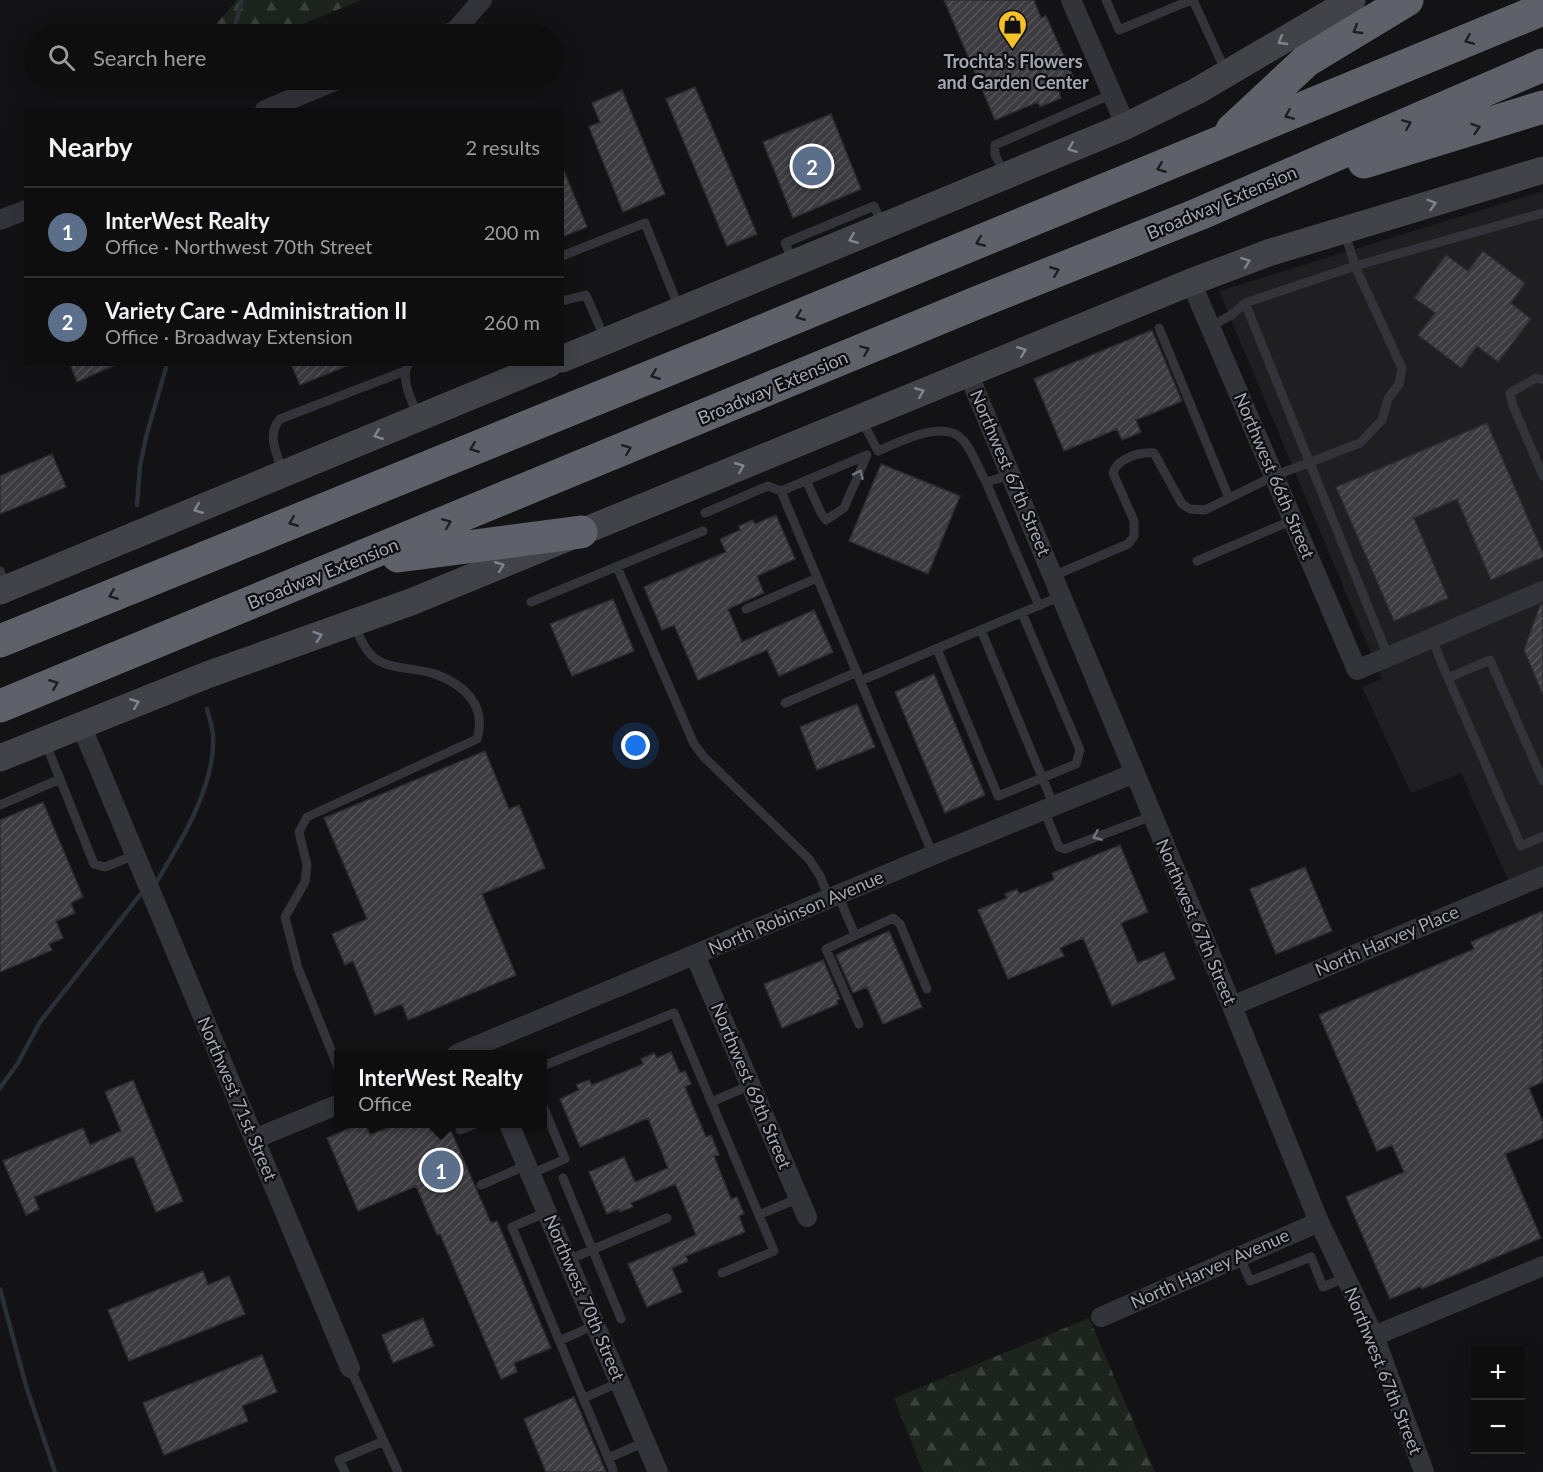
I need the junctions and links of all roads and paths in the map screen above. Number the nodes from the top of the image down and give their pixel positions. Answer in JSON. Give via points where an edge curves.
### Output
{"nodes":[{"id":1,"x":482,"y":0,"type":"edge"},
{"id":2,"x":1071,"y":0,"type":"edge"},
{"id":3,"x":1106,"y":0,"type":"edge"},
{"id":4,"x":1192,"y":0,"type":"edge"},
{"id":5,"x":1407,"y":0,"type":"edge"},
{"id":6,"x":1337,"y":4,"type":"edge"},
{"id":7,"x":1543,"y":9,"type":"edge"},
{"id":8,"x":461,"y":24,"type":"edge"},
{"id":9,"x":1543,"y":65,"type":"edge"},
{"id":10,"x":1227,"y":74,"type":"junction"},
{"id":11,"x":317,"y":90,"type":"edge"},
{"id":12,"x":1112,"y":94,"type":"junction"},
{"id":13,"x":1543,"y":107,"type":"edge"},
{"id":14,"x":270,"y":108,"type":"edge"},
{"id":15,"x":1126,"y":126,"type":"junction"},
{"id":16,"x":1215,"y":145,"type":"junction"},
{"id":17,"x":1543,"y":170,"type":"edge"},
{"id":18,"x":1006,"y":176,"type":"junction"},
{"id":19,"x":24,"y":211,"type":"edge"},
{"id":20,"x":1199,"y":213,"type":"junction"},
{"id":21,"x":1543,"y":213,"type":"edge"},
{"id":22,"x":0,"y":220,"type":"edge"},
{"id":23,"x":1344,"y":230,"type":"junction"},
{"id":24,"x":564,"y":255,"type":"edge"},
{"id":25,"x":1355,"y":266,"type":"junction"},
{"id":26,"x":1191,"y":282,"type":"junction"},
{"id":27,"x":564,"y":300,"type":"edge"},
{"id":28,"x":1245,"y":303,"type":"junction"},
{"id":29,"x":680,"y":310,"type":"junction"},
{"id":30,"x":1210,"y":327,"type":"junction"},
{"id":31,"x":1159,"y":328,"type":"dead end"},
{"id":32,"x":606,"y":341,"type":"junction"},
{"id":33,"x":564,"y":358,"type":"edge"},
{"id":34,"x":544,"y":366,"type":"edge"},
{"id":35,"x":406,"y":368,"type":"edge"},
{"id":36,"x":968,"y":373,"type":"junction"},
{"id":37,"x":1543,"y":380,"type":"edge"},
{"id":38,"x":860,"y":417,"type":"junction"},
{"id":39,"x":418,"y":418,"type":"junction"},
{"id":40,"x":878,"y":451,"type":"junction"},
{"id":41,"x":867,"y":455,"type":"junction"},
{"id":42,"x":1310,"y":462,"type":"junction"},
{"id":43,"x":284,"y":474,"type":"junction"},
{"id":44,"x":1011,"y":475,"type":"junction"},
{"id":45,"x":1274,"y":476,"type":"junction"},
{"id":46,"x":1543,"y":476,"type":"edge"},
{"id":47,"x":806,"y":480,"type":"junction"},
{"id":48,"x":986,"y":482,"type":"junction"},
{"id":49,"x":781,"y":491,"type":"junction"},
{"id":50,"x":1229,"y":498,"type":"junction"},
{"id":51,"x":705,"y":513,"type":"dead end"},
{"id":52,"x":1293,"y":520,"type":"junction"},
{"id":53,"x":703,"y":531,"type":"dead end"},
{"id":54,"x":581,"y":532,"type":"junction"},
{"id":55,"x":1197,"y":561,"type":"dead end"},
{"id":56,"x":354,"y":562,"type":"junction"},
{"id":57,"x":617,"y":567,"type":"junction"},
{"id":58,"x":1053,"y":576,"type":"junction"},
{"id":59,"x":817,"y":578,"type":"junction"},
{"id":60,"x":2,"y":584,"type":"edge"},
{"id":61,"x":1543,"y":591,"type":"edge"},
{"id":62,"x":1061,"y":596,"type":"junction"},
{"id":63,"x":531,"y":602,"type":"dead end"},
{"id":64,"x":1039,"y":606,"type":"junction"},
{"id":65,"x":746,"y":609,"type":"dead end"},
{"id":66,"x":1022,"y":613,"type":"junction"},
{"id":67,"x":353,"y":624,"type":"junction"},
{"id":68,"x":981,"y":630,"type":"junction"},
{"id":69,"x":1432,"y":638,"type":"junction"},
{"id":70,"x":0,"y":641,"type":"edge"},
{"id":71,"x":937,"y":649,"type":"junction"},
{"id":72,"x":1388,"y":656,"type":"junction"},
{"id":73,"x":859,"y":677,"type":"junction"},
{"id":74,"x":1448,"y":678,"type":"junction"},
{"id":75,"x":785,"y":703,"type":"dead end"},
{"id":76,"x":0,"y":706,"type":"edge"},
{"id":77,"x":81,"y":725,"type":"junction"},
{"id":78,"x":45,"y":740,"type":"junction"},
{"id":79,"x":0,"y":758,"type":"edge"},
{"id":80,"x":1135,"y":773,"type":"junction"},
{"id":81,"x":60,"y":778,"type":"junction"},
{"id":82,"x":1042,"y":778,"type":"junction"},
{"id":83,"x":1543,"y":781,"type":"edge"},
{"id":84,"x":0,"y":805,"type":"edge"},
{"id":85,"x":1049,"y":808,"type":"junction"},
{"id":86,"x":1152,"y":816,"type":"junction"},
{"id":87,"x":1543,"y":836,"type":"edge"},
{"id":88,"x":135,"y":855,"type":"junction"},
{"id":89,"x":933,"y":855,"type":"junction"},
{"id":90,"x":1543,"y":876,"type":"edge"},
{"id":91,"x":833,"y":897,"type":"junction"},
{"id":92,"x":855,"y":935,"type":"junction"},
{"id":93,"x":695,"y":955,"type":"junction"},
{"id":94,"x":927,"y":989,"type":"dead end"},
{"id":95,"x":1232,"y":1005,"type":"junction"},
{"id":96,"x":859,"y":1024,"type":"dead end"},
{"id":97,"x":480,"y":1050,"type":"edge"},
{"id":98,"x":334,"y":1058,"type":"edge"},
{"id":99,"x":547,"y":1064,"type":"edge"},
{"id":100,"x":751,"y":1085,"type":"junction"},
{"id":101,"x":711,"y":1102,"type":"junction"},
{"id":102,"x":334,"y":1106,"type":"edge"},
{"id":103,"x":547,"y":1116,"type":"edge"},
{"id":104,"x":465,"y":1128,"type":"edge"},
{"id":105,"x":511,"y":1128,"type":"edge"},
{"id":106,"x":460,"y":1130,"type":"dead end"},
{"id":107,"x":254,"y":1139,"type":"junction"},
{"id":108,"x":529,"y":1170,"type":"junction"},
{"id":109,"x":563,"y":1178,"type":"dead end"},
{"id":110,"x":481,"y":1185,"type":"dead end"},
{"id":111,"x":799,"y":1198,"type":"junction"},
{"id":112,"x":547,"y":1212,"type":"junction"},
{"id":113,"x":759,"y":1215,"type":"junction"},
{"id":114,"x":807,"y":1217,"type":"dead end"},
{"id":115,"x":667,"y":1218,"type":"dead end"},
{"id":116,"x":1319,"y":1221,"type":"junction"},
{"id":117,"x":592,"y":1249,"type":"junction"},
{"id":118,"x":1239,"y":1256,"type":"junction"},
{"id":119,"x":568,"y":1260,"type":"junction"},
{"id":120,"x":1543,"y":1266,"type":"edge"},
{"id":121,"x":722,"y":1273,"type":"dead end"},
{"id":122,"x":1346,"y":1277,"type":"junction"},
{"id":123,"x":1101,"y":1317,"type":"dead end"},
{"id":124,"x":621,"y":1319,"type":"dead end"},
{"id":125,"x":595,"y":1325,"type":"junction"},
{"id":126,"x":1374,"y":1336,"type":"junction"},
{"id":127,"x":559,"y":1341,"type":"junction"},
{"id":128,"x":350,"y":1368,"type":"joint"},
{"id":129,"x":620,"y":1382,"type":"junction"},
{"id":130,"x":584,"y":1398,"type":"junction"},
{"id":131,"x":384,"y":1441,"type":"junction"},
{"id":132,"x":645,"y":1442,"type":"junction"},
{"id":133,"x":609,"y":1458,"type":"junction"},
{"id":134,"x":613,"y":1470,"type":"dead end"},
{"id":135,"x":345,"y":1472,"type":"edge"},
{"id":136,"x":398,"y":1472,"type":"edge"},
{"id":137,"x":658,"y":1472,"type":"edge"},
{"id":138,"x":1424,"y":1472,"type":"edge"}],
"edges":[{"from":1,"to":8,"type":"street"},
{"from":2,"to":12,"type":"street"},
{"from":3,"to":4,"type":"lane","via":[[1119,30]]},
{"from":4,"to":10,"type":"lane"},
{"from":5,"to":16,"type":"highway","one_way":true,"via":[[1305,61]]},
{"from":6,"to":10,"type":"main road","one_way":true},
{"from":7,"to":16,"type":"highway","one_way":true},
{"from":20,"to":9,"type":"highway","name":"Broadway Extension","one_way":true},
{"from":10,"to":15,"type":"main road"},
{"from":11,"to":14,"type":"street"},
{"from":12,"to":15,"type":"street"},
{"from":12,"to":18,"type":"lane","via":[[995,145],[995,155]]},
{"from":20,"to":13,"type":"highway","one_way":true},
{"from":15,"to":18,"type":"main road","one_way":true},
{"from":16,"to":70,"type":"highway","one_way":true},
{"from":23,"to":17,"type":"main road","one_way":true},
{"from":18,"to":29,"type":"main road"},
{"from":19,"to":22,"type":"street"},
{"from":56,"to":20,"type":"highway","name":"Broadway Extension","one_way":true},
{"from":21,"to":25,"type":"lane"},
{"from":23,"to":25,"type":"lane"},
{"from":26,"to":23,"type":"main road","one_way":true},
{"from":24,"to":29,"type":"lane","via":[[645,223]]},
{"from":25,"to":28,"type":"lane"},
{"from":25,"to":42,"type":"lane","via":[[1402,368],[1399,384],[1388,399],[1382,420],[1360,442]]},
{"from":26,"to":30,"type":"street","name":"Northwest 66th Street"},
{"from":36,"to":26,"type":"main road","one_way":true},
{"from":27,"to":32,"type":"lane","via":[[586,295]]},
{"from":28,"to":30,"type":"lane"},
{"from":28,"to":42,"type":"lane"},
{"from":29,"to":32,"type":"main road"},
{"from":30,"to":45,"type":"street","name":"Northwest 66th Street"},
{"from":31,"to":50,"type":"lane"},
{"from":32,"to":33,"type":"main road"},
{"from":34,"to":39,"type":"main road"},
{"from":35,"to":39,"type":"lane"},
{"from":35,"to":43,"type":"lane","via":[[280,419],[273,431]]},
{"from":38,"to":36,"type":"main road","one_way":true},
{"from":36,"to":44,"type":"street","name":"Northwest 67th Street"},
{"from":37,"to":46,"type":"lane","via":[[1536,378],[1510,393]]},
{"from":38,"to":40,"type":"lane"},
{"from":54,"to":38,"type":"main road","one_way":true},
{"from":39,"to":43,"type":"main road","one_way":true},
{"from":40,"to":41,"type":"lane"},
{"from":40,"to":48,"type":"lane","via":[[921,433],[948,432],[962,439]]},
{"from":41,"to":47,"type":"lane"},
{"from":47,"to":41,"type":"lane","one_way":true,"via":[[826,520],[844,508]]},
{"from":42,"to":45,"type":"lane"},
{"from":42,"to":72,"type":"lane"},
{"from":43,"to":60,"type":"main road","one_way":true},
{"from":44,"to":48,"type":"lane"},
{"from":44,"to":58,"type":"street","name":"Northwest 67th Street"},
{"from":45,"to":50,"type":"lane"},
{"from":45,"to":52,"type":"street","name":"Northwest 66th Street"},
{"from":47,"to":49,"type":"lane"},
{"from":48,"to":64,"type":"lane"},
{"from":49,"to":51,"type":"lane","via":[[768,486]]},
{"from":49,"to":59,"type":"lane"},
{"from":50,"to":58,"type":"lane","via":[[1204,510],[1190,509],[1182,504],[1154,453],[1123,459],[1115,465],[1113,473],[1134,521],[1134,536],[1128,544]]},
{"from":52,"to":55,"type":"lane"},
{"from":52,"to":72,"type":"street","name":"Northwest 66th Street","via":[[1357,670]]},
{"from":53,"to":57,"type":"lane"},
{"from":54,"to":56,"type":"highway"},
{"from":67,"to":54,"type":"main road","one_way":true},
{"from":76,"to":56,"type":"highway","name":"Broadway Extension","one_way":true},
{"from":57,"to":63,"type":"lane"},
{"from":57,"to":91,"type":"lane","via":[[694,744],[809,860]]},
{"from":58,"to":62,"type":"street","name":"Northwest 67th Street"},
{"from":59,"to":65,"type":"lane"},
{"from":59,"to":73,"type":"lane"},
{"from":61,"to":69,"type":"street"},
{"from":62,"to":64,"type":"lane"},
{"from":62,"to":80,"type":"street","name":"Northwest 67th Street"},
{"from":64,"to":66,"type":"lane"},
{"from":66,"to":68,"type":"lane"},
{"from":66,"to":82,"type":"lane","via":[[1080,750],[1076,764]]},
{"from":77,"to":67,"type":"main road","one_way":true,"via":[[259,655]]},
{"from":67,"to":98,"type":"lane","via":[[369,654],[382,663],[436,675],[462,689],[478,706],[481,726],[477,739],[308,817],[299,832],[307,865],[305,882],[285,917],[298,968]]},
{"from":68,"to":71,"type":"lane"},
{"from":68,"to":82,"type":"lane"},
{"from":69,"to":72,"type":"street"},
{"from":69,"to":74,"type":"lane"},
{"from":71,"to":73,"type":"lane"},
{"from":71,"to":82,"type":"lane","via":[[998,796]]},
{"from":73,"to":75,"type":"lane"},
{"from":73,"to":89,"type":"lane"},
{"from":74,"to":83,"type":"lane","via":[[1490,660]]},
{"from":74,"to":87,"type":"lane","via":[[1521,846]]},
{"from":77,"to":78,"type":"main road"},
{"from":77,"to":88,"type":"street","name":"Northwest 71st Street"},
{"from":78,"to":79,"type":"main road"},
{"from":78,"to":81,"type":"lane"},
{"from":80,"to":85,"type":"street","name":"North Robinson Avenue"},
{"from":80,"to":86,"type":"street","name":"Northwest 67th Street"},
{"from":81,"to":84,"type":"lane"},
{"from":81,"to":88,"type":"lane","via":[[94,864],[105,867]]},
{"from":82,"to":85,"type":"lane"},
{"from":86,"to":85,"type":"lane","one_way":true,"via":[[1065,849],[1059,847]]},
{"from":85,"to":89,"type":"street","name":"North Robinson Avenue"},
{"from":86,"to":95,"type":"street","name":"Northwest 67th Street"},
{"from":88,"to":107,"type":"street","name":"Northwest 71st Street"},
{"from":89,"to":91,"type":"street","name":"North Robinson Avenue"},
{"from":90,"to":95,"type":"street","name":"North Harvey Place"},
{"from":91,"to":92,"type":"lane"},
{"from":91,"to":93,"type":"street","name":"North Robinson Avenue"},
{"from":92,"to":94,"type":"lane","via":[[893,918],[900,924]]},
{"from":92,"to":96,"type":"lane","via":[[826,949]]},
{"from":93,"to":97,"type":"street","name":"North Robinson Avenue"},
{"from":93,"to":100,"type":"street","name":"Northwest 69th Street"},
{"from":95,"to":116,"type":"street","name":"Northwest 67th Street"},
{"from":99,"to":101,"type":"lane","via":[[674,1013]]},
{"from":100,"to":101,"type":"lane"},
{"from":100,"to":111,"type":"street","name":"Northwest 69th Street"},
{"from":101,"to":113,"type":"lane"},
{"from":102,"to":107,"type":"street"},
{"from":103,"to":108,"type":"lane","via":[[565,1159]]},
{"from":104,"to":106,"type":"lane"},
{"from":105,"to":108,"type":"street","name":"Northwest 70th Street"},
{"from":107,"to":128,"type":"street","name":"Northwest 71st Street"},
{"from":108,"to":110,"type":"lane"},
{"from":108,"to":112,"type":"street","name":"Northwest 70th Street"},
{"from":109,"to":117,"type":"lane"},
{"from":111,"to":113,"type":"lane"},
{"from":111,"to":114,"type":"street","name":"Northwest 69th Street"},
{"from":112,"to":119,"type":"street","name":"Northwest 70th Street"},
{"from":112,"to":127,"type":"lane","via":[[512,1227]]},
{"from":113,"to":121,"type":"lane","via":[[774,1251]]},
{"from":115,"to":117,"type":"lane"},
{"from":116,"to":118,"type":"street","name":"North Harvey Avenue"},
{"from":116,"to":122,"type":"street","name":"Northwest 67th Street"},
{"from":117,"to":119,"type":"lane"},
{"from":117,"to":124,"type":"lane"},
{"from":118,"to":122,"type":"lane","via":[[1250,1281],[1311,1257],[1323,1287]]},
{"from":118,"to":123,"type":"street","name":"North Harvey Avenue"},
{"from":119,"to":125,"type":"street","name":"Northwest 70th Street"},
{"from":120,"to":126,"type":"street"},
{"from":122,"to":126,"type":"street","name":"Northwest 67th Street"},
{"from":125,"to":127,"type":"lane"},
{"from":125,"to":129,"type":"street","name":"Northwest 70th Street"},
{"from":126,"to":138,"type":"street","name":"Northwest 67th Street"},
{"from":127,"to":130,"type":"lane"},
{"from":128,"to":131,"type":"lane","name":"Northwest 71st Street"},
{"from":129,"to":130,"type":"lane"},
{"from":129,"to":132,"type":"street","name":"Northwest 70th Street"},
{"from":130,"to":133,"type":"lane"},
{"from":131,"to":135,"type":"lane","via":[[339,1460]]},
{"from":131,"to":136,"type":"lane","name":"Northwest 71st Street"},
{"from":132,"to":133,"type":"lane"},
{"from":132,"to":137,"type":"street","name":"Northwest 70th Street"},
{"from":133,"to":134,"type":"lane"}]}
